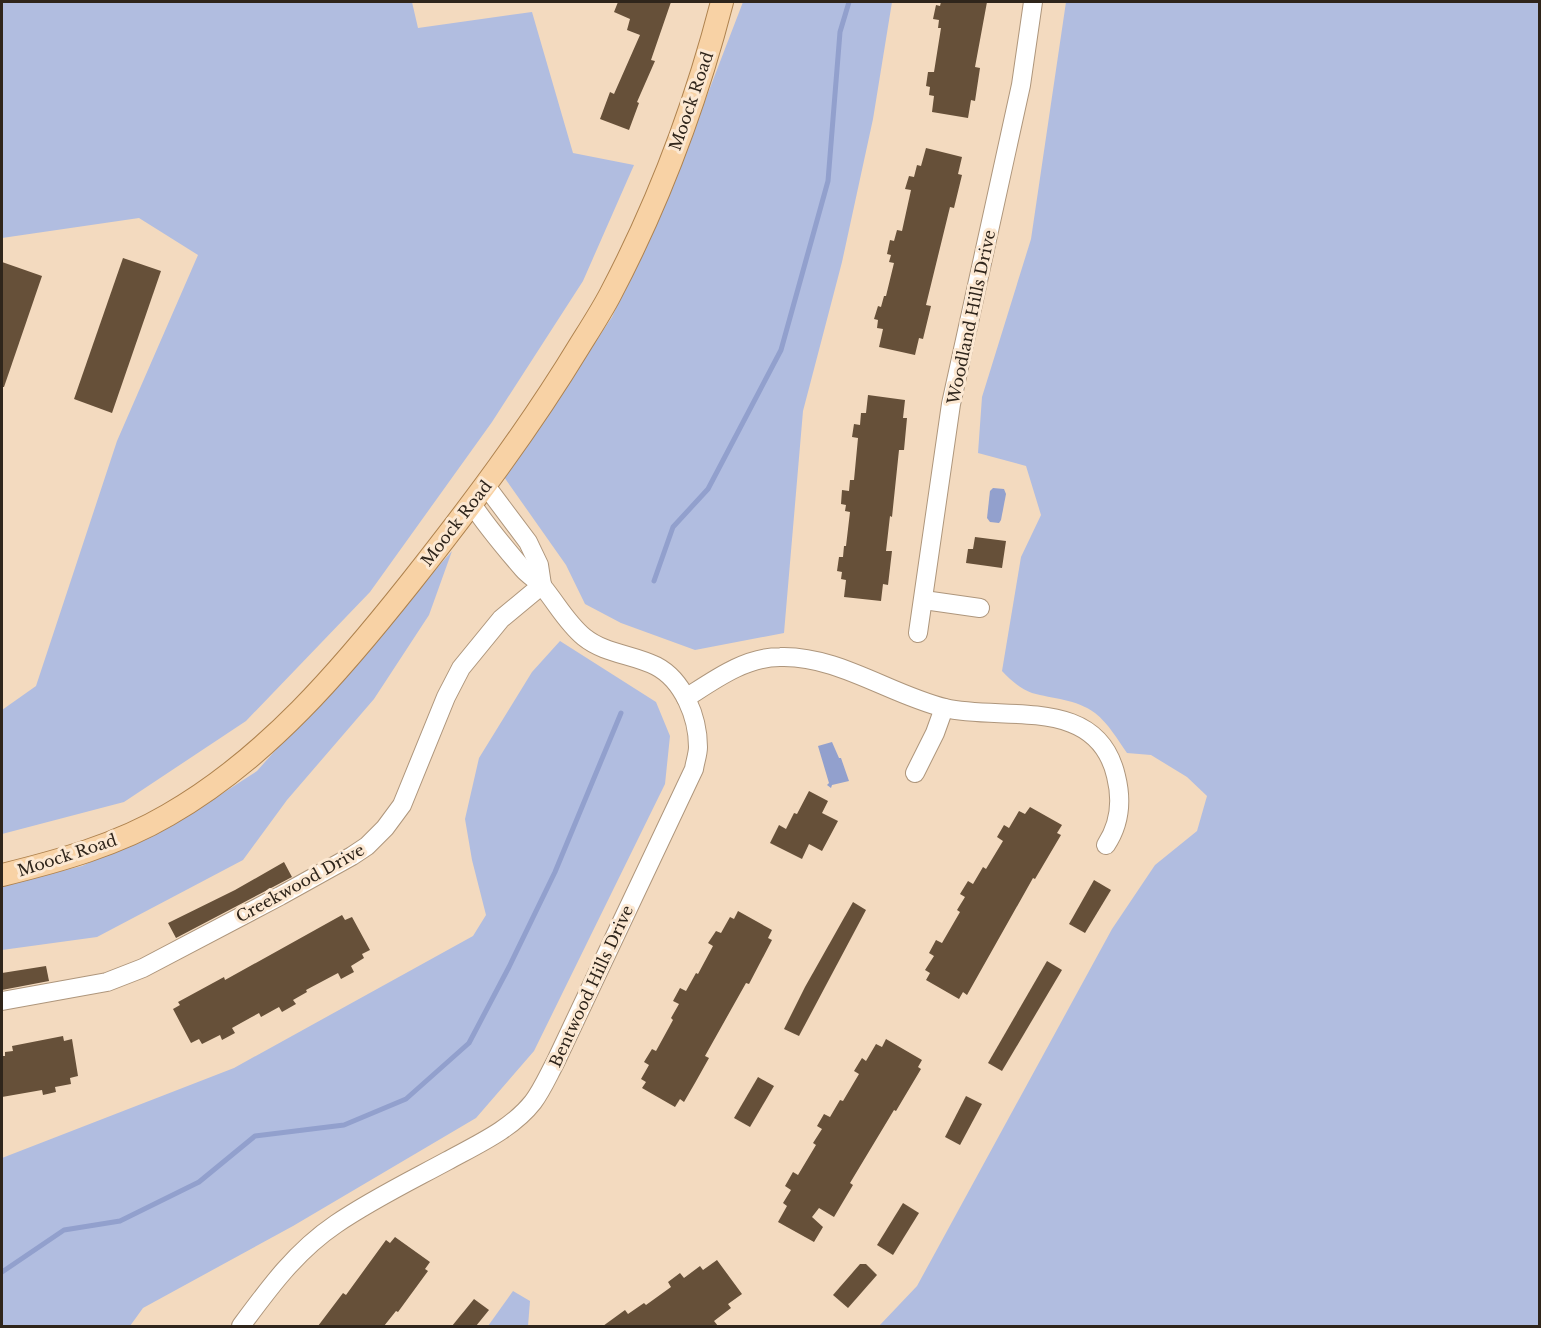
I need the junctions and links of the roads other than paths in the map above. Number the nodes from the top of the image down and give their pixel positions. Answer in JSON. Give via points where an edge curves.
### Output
{"nodes":[{"id":1,"x":722,"y":2,"type":"edge"},
{"id":2,"x":1033,"y":2,"type":"edge"},
{"id":3,"x":479,"y":495,"type":"junction"},
{"id":4,"x":542,"y":585,"type":"junction"},
{"id":5,"x":924,"y":600,"type":"junction"},
{"id":6,"x":980,"y":608,"type":"dead end"},
{"id":7,"x":918,"y":633,"type":"dead end"},
{"id":8,"x":686,"y":698,"type":"junction"},
{"id":9,"x":944,"y":708,"type":"junction"},
{"id":10,"x":915,"y":773,"type":"dead end"},
{"id":11,"x":1106,"y":845,"type":"dead end"},
{"id":12,"x":2,"y":875,"type":"edge"},
{"id":13,"x":2,"y":1001,"type":"edge"},
{"id":14,"x":241,"y":1326,"type":"edge"}],
"edges":[{"from":1,"to":3,"type":"main road","name":"Moock Road","via":[[706,63],[679,138],[619,276],[538,413]]},
{"from":2,"to":5,"type":"street","name":"Woodland Hills Drive","via":[[1021,85],[951,404]]},
{"from":3,"to":4,"type":"street","name":"Bentwood Hills Drive","via":[[488,528]]},
{"from":3,"to":12,"type":"main road","name":"Moock Road","via":[[319,691],[231,773],[167,816],[107,844]]},
{"from":4,"to":8,"type":"street","name":"Bentwood Hills Drive","via":[[585,637],[605,649],[656,666],[671,677]]},
{"from":4,"to":13,"type":"street","name":"Creekwood Drive","via":[[501,619],[460,668],[402,805],[367,846],[143,968],[106,982]]},
{"from":5,"to":6,"type":"street"},
{"from":5,"to":7,"type":"street","name":"Woodland Hills Drive"},
{"from":8,"to":9,"type":"street","via":[[722,675],[761,659],[780,657],[836,668]]},
{"from":8,"to":14,"type":"street","name":"Bentwood Hills Drive","via":[[697,728],[698,749],[693,769],[555,1063],[532,1103],[485,1140],[375,1200],[315,1239],[291,1262]]},
{"from":9,"to":10,"type":"street"},
{"from":9,"to":11,"type":"street","via":[[1038,714],[1065,721],[1090,734],[1114,765],[1119,785],[1117,824]]}]}
